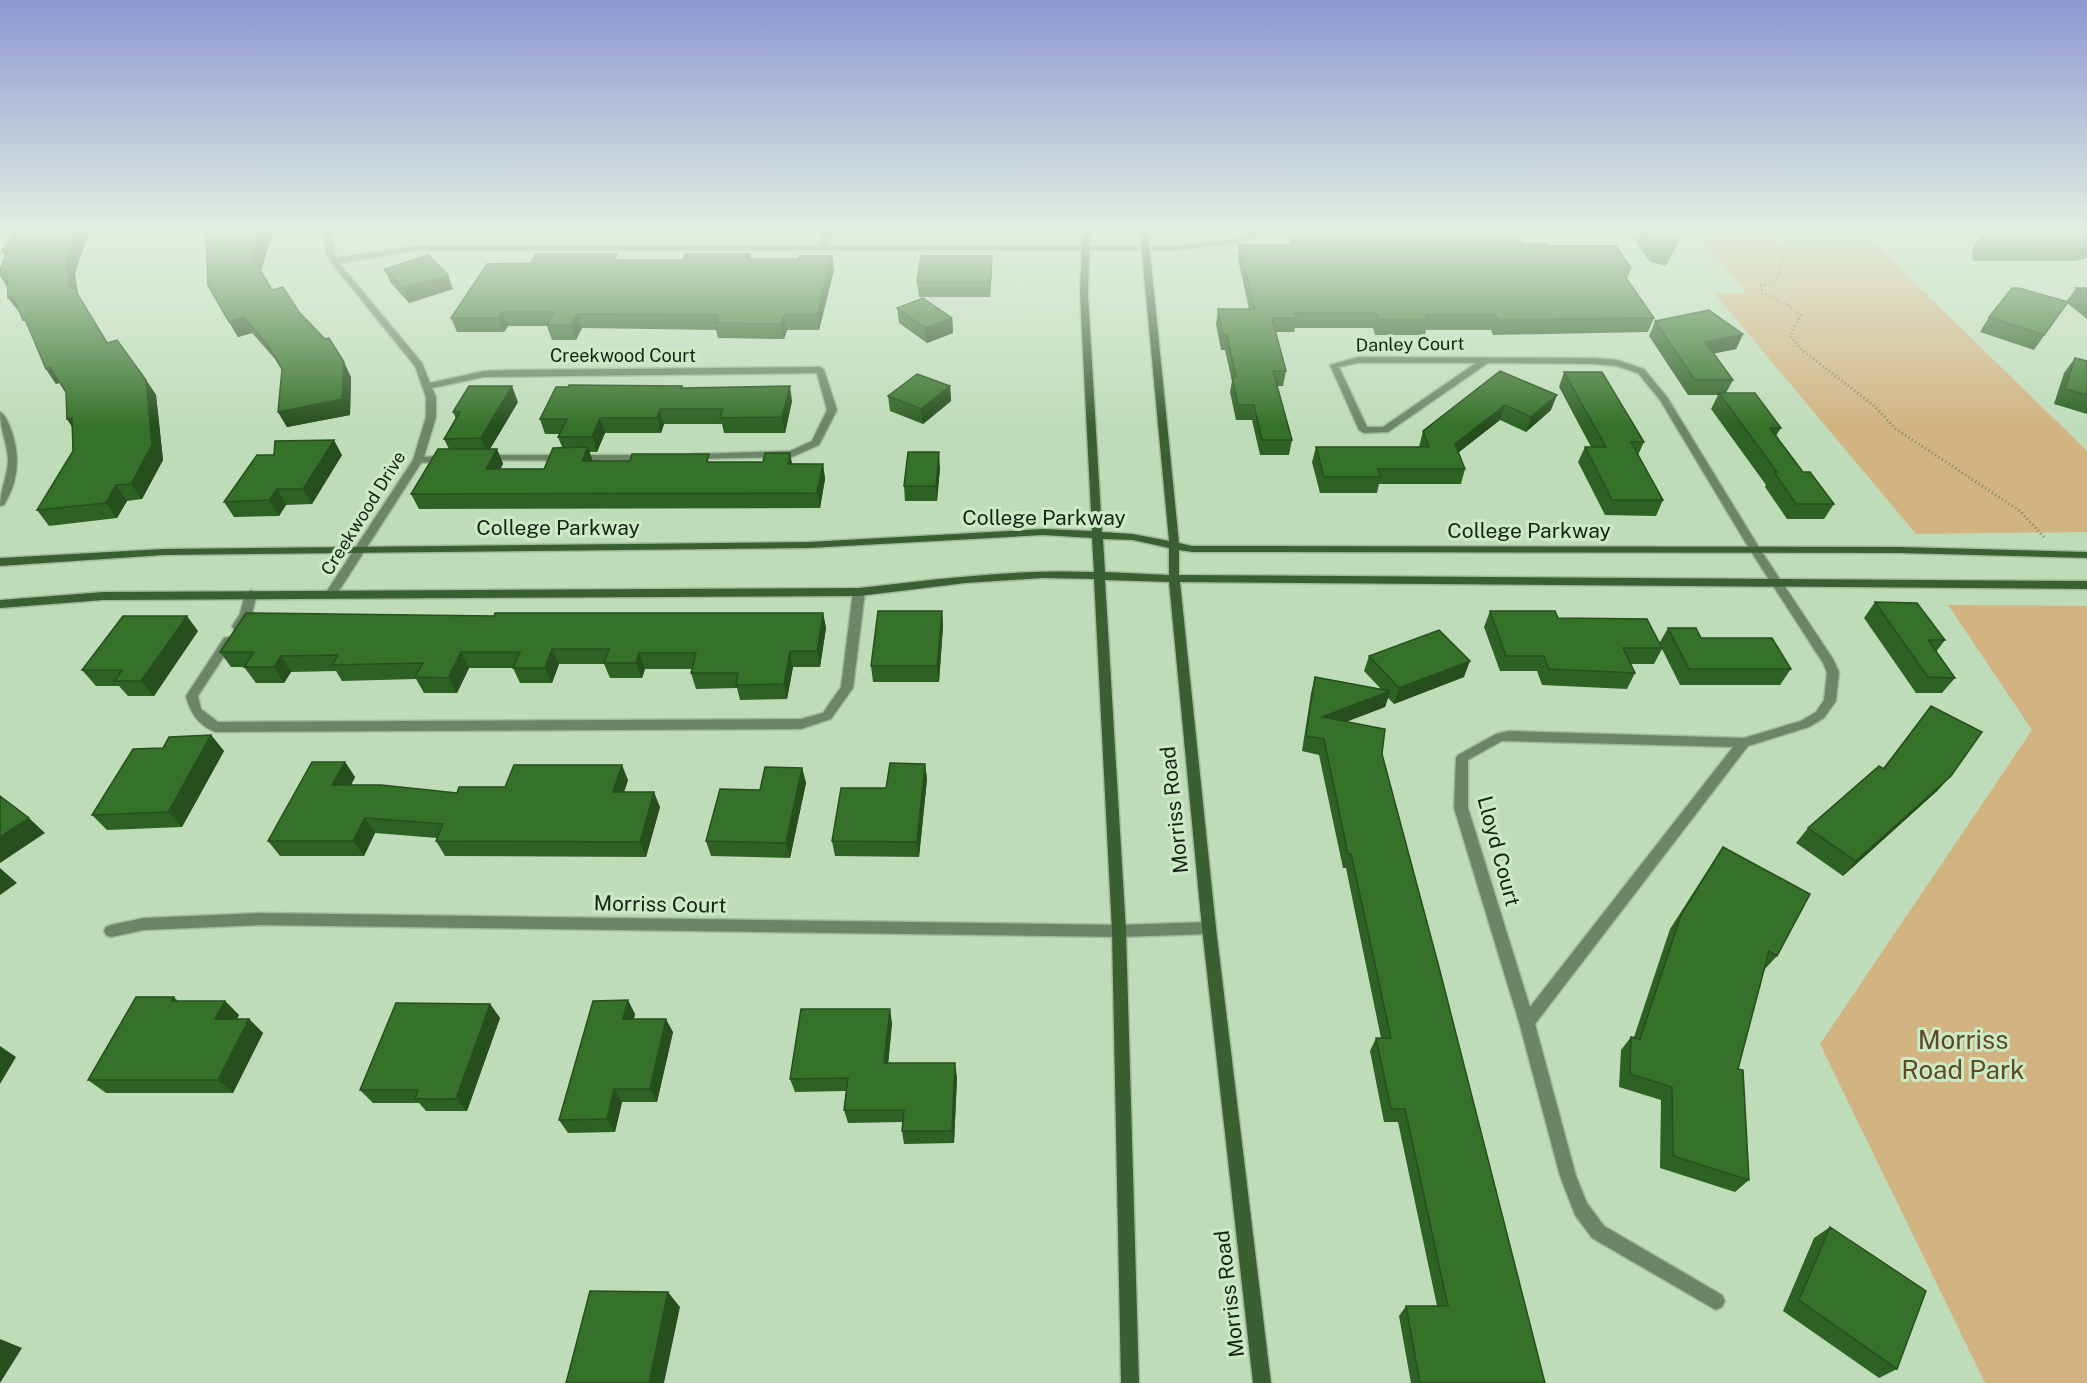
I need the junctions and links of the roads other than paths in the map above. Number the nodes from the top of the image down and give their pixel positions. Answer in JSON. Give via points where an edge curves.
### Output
{"nodes":[{"id":1,"x":363,"y":297,"type":"edge"},
{"id":2,"x":1084,"y":297,"type":"edge"},
{"id":3,"x":1150,"y":297,"type":"edge"},
{"id":4,"x":1486,"y":360,"type":"junction"},
{"id":5,"x":428,"y":386,"type":"junction"},
{"id":6,"x":0,"y":415,"type":"edge"},
{"id":7,"x":660,"y":458,"type":"edge"},
{"id":8,"x":684,"y":458,"type":"edge"},
{"id":9,"x":418,"y":460,"type":"junction"},
{"id":10,"x":0,"y":503,"type":"edge"},
{"id":11,"x":1095,"y":535,"type":"junction"},
{"id":12,"x":1175,"y":545,"type":"junction"},
{"id":13,"x":358,"y":550,"type":"junction"},
{"id":14,"x":1755,"y":550,"type":"junction"},
{"id":15,"x":2087,"y":555,"type":"edge"},
{"id":16,"x":0,"y":562,"type":"edge"},
{"id":17,"x":1098,"y":576,"type":"junction"},
{"id":18,"x":1174,"y":579,"type":"junction"},
{"id":19,"x":1778,"y":583,"type":"junction"},
{"id":20,"x":2087,"y":585,"type":"edge"},
{"id":21,"x":859,"y":592,"type":"junction"},
{"id":22,"x":251,"y":594,"type":"junction"},
{"id":23,"x":331,"y":594,"type":"junction"},
{"id":24,"x":0,"y":604,"type":"edge"},
{"id":25,"x":1744,"y":743,"type":"junction"},
{"id":26,"x":1209,"y":928,"type":"junction"},
{"id":27,"x":111,"y":931,"type":"dead end"},
{"id":28,"x":1119,"y":931,"type":"junction"},
{"id":29,"x":1527,"y":1022,"type":"junction"},
{"id":30,"x":1716,"y":1301,"type":"dead end"},
{"id":31,"x":1130,"y":1383,"type":"edge"},
{"id":32,"x":1262,"y":1383,"type":"edge"}],
"edges":[{"from":1,"to":5,"type":"street","name":"Creekwood Drive","via":[[419,365]]},
{"from":2,"to":11,"type":"main road"},
{"from":3,"to":12,"type":"main road","name":"Morriss Road"},
{"from":4,"to":4,"type":"street","name":"Danley Court","via":[[1358,360],[1334,365],[1364,430],[1385,430]]},
{"from":4,"to":14,"type":"street","name":"Danley Court","via":[[1595,361],[1641,371],[1664,399]]},
{"from":5,"to":8,"type":"street","name":"Creekwood Court","via":[[513,372],[820,370],[832,410],[816,443],[792,454]]},
{"from":5,"to":9,"type":"street","name":"Creekwood Drive","via":[[431,417]]},
{"from":6,"to":10,"type":"street","via":[[9,436],[14,465]]},
{"from":7,"to":9,"type":"street"},
{"from":9,"to":13,"type":"street","name":"Creekwood Drive"},
{"from":11,"to":12,"type":"main road","name":"College Parkway"},
{"from":11,"to":13,"type":"main road","name":"College Parkway","via":[[985,534],[809,545]]},
{"from":11,"to":17,"type":"main road"},
{"from":12,"to":14,"type":"main road","name":"College Parkway","via":[[1192,549]]},
{"from":12,"to":18,"type":"main road","name":"Morriss Road"},
{"from":13,"to":16,"type":"main road","name":"College Parkway","via":[[104,554]]},
{"from":13,"to":23,"type":"street","name":"Creekwood Drive"},
{"from":14,"to":15,"type":"main road","name":"College Parkway"},
{"from":14,"to":19,"type":"street","name":"Lloyd Court"},
{"from":17,"to":18,"type":"main road"},
{"from":17,"to":21,"type":"main road","via":[[1043,574],[966,579]]},
{"from":17,"to":28,"type":"main road"},
{"from":18,"to":19,"type":"main road"},
{"from":18,"to":26,"type":"main road","name":"Morriss Road"},
{"from":19,"to":20,"type":"main road"},
{"from":19,"to":25,"type":"street","name":"Lloyd Court","via":[[1829,662],[1833,672],[1830,701],[1820,715],[1805,724]]},
{"from":21,"to":22,"type":"street","via":[[847,688],[827,716],[801,724],[215,727],[196,711],[192,696],[246,614]]},
{"from":21,"to":23,"type":"main road"},
{"from":22,"to":23,"type":"main road"},
{"from":22,"to":24,"type":"main road","via":[[104,596]]},
{"from":25,"to":29,"type":"street"},
{"from":25,"to":29,"type":"street","name":"Lloyd Court","via":[[1508,736],[1462,758],[1461,808]]},
{"from":26,"to":28,"type":"street","name":"Morriss Court"},
{"from":26,"to":32,"type":"main road","name":"Morriss Road"},
{"from":27,"to":28,"type":"street","name":"Morriss Court","via":[[144,924],[260,919]]},
{"from":28,"to":31,"type":"main road"},
{"from":29,"to":30,"type":"street","name":"Lloyd Court","via":[[1568,1176],[1588,1221],[1598,1232]]}]}
